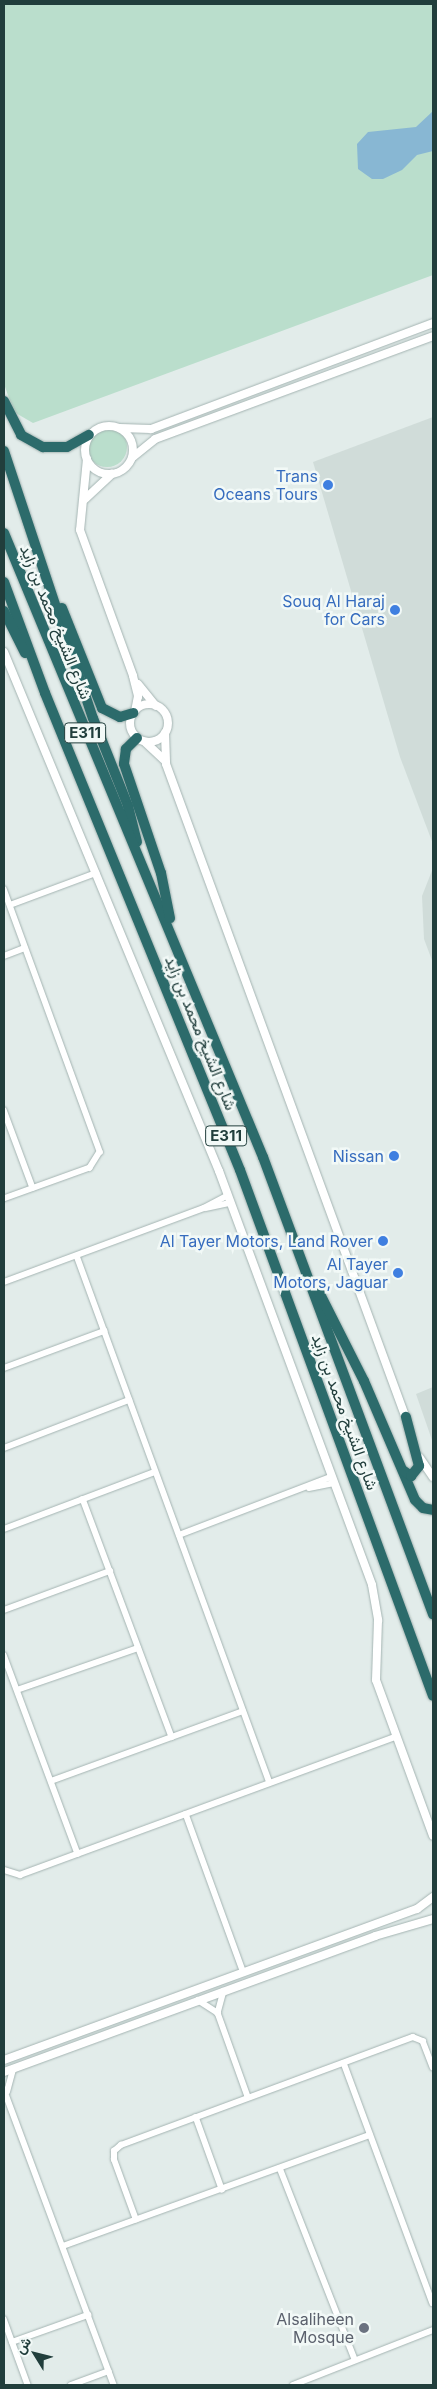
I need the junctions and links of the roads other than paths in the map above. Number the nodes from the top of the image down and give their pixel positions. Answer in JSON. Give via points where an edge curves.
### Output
{"nodes":[{"id":1,"x":433,"y":323,"type":"edge"},
{"id":2,"x":433,"y":336,"type":"edge"},
{"id":3,"x":4,"y":401,"type":"edge"},
{"id":4,"x":120,"y":428,"type":"junction"},
{"id":5,"x":89,"y":435,"type":"junction"},
{"id":6,"x":4,"y":451,"type":"edge"},
{"id":7,"x":133,"y":457,"type":"junction"},
{"id":8,"x":87,"y":459,"type":"junction"},
{"id":9,"x":112,"y":474,"type":"junction"},
{"id":10,"x":84,"y":501,"type":"junction"},
{"id":11,"x":4,"y":533,"type":"edge"},
{"id":12,"x":4,"y":582,"type":"edge"},
{"id":13,"x":49,"y":588,"type":"junction"},
{"id":14,"x":4,"y":612,"type":"edge"},
{"id":15,"x":4,"y":652,"type":"edge"},
{"id":16,"x":133,"y":676,"type":"junction"},
{"id":17,"x":45,"y":693,"type":"junction"},
{"id":18,"x":157,"y":707,"type":"junction"},
{"id":19,"x":134,"y":712,"type":"junction"},
{"id":20,"x":165,"y":733,"type":"junction"},
{"id":21,"x":140,"y":740,"type":"junction"},
{"id":22,"x":166,"y":764,"type":"junction"},
{"id":23,"x":138,"y":856,"type":"junction"},
{"id":24,"x":96,"y":873,"type":"junction"},
{"id":25,"x":4,"y":889,"type":"edge"},
{"id":26,"x":10,"y":905,"type":"junction"},
{"id":27,"x":172,"y":931,"type":"junction"},
{"id":28,"x":25,"y":948,"type":"junction"},
{"id":29,"x":4,"y":956,"type":"edge"},
{"id":30,"x":4,"y":1110,"type":"edge"},
{"id":31,"x":33,"y":1188,"type":"junction"},
{"id":32,"x":4,"y":1199,"type":"edge"},
{"id":33,"x":229,"y":1199,"type":"junction"},
{"id":34,"x":77,"y":1256,"type":"junction"},
{"id":35,"x":300,"y":1257,"type":"junction"},
{"id":36,"x":4,"y":1282,"type":"edge"},
{"id":37,"x":104,"y":1331,"type":"junction"},
{"id":38,"x":4,"y":1368,"type":"edge"},
{"id":39,"x":129,"y":1400,"type":"junction"},
{"id":40,"x":406,"y":1417,"type":"junction"},
{"id":41,"x":4,"y":1448,"type":"edge"},
{"id":42,"x":404,"y":1471,"type":"junction"},
{"id":43,"x":156,"y":1472,"type":"junction"},
{"id":44,"x":433,"y":1477,"type":"edge"},
{"id":45,"x":332,"y":1480,"type":"junction"},
{"id":46,"x":83,"y":1499,"type":"junction"},
{"id":47,"x":433,"y":1510,"type":"edge"},
{"id":48,"x":4,"y":1529,"type":"edge"},
{"id":49,"x":179,"y":1536,"type":"junction"},
{"id":50,"x":110,"y":1571,"type":"junction"},
{"id":51,"x":4,"y":1610,"type":"edge"},
{"id":52,"x":433,"y":1614,"type":"edge"},
{"id":53,"x":138,"y":1648,"type":"junction"},
{"id":54,"x":4,"y":1655,"type":"edge"},
{"id":55,"x":17,"y":1690,"type":"junction"},
{"id":56,"x":433,"y":1696,"type":"edge"},
{"id":57,"x":244,"y":1712,"type":"junction"},
{"id":58,"x":396,"y":1737,"type":"junction"},
{"id":59,"x":172,"y":1738,"type":"junction"},
{"id":60,"x":51,"y":1781,"type":"junction"},
{"id":61,"x":270,"y":1783,"type":"junction"},
{"id":62,"x":186,"y":1814,"type":"junction"},
{"id":63,"x":433,"y":1836,"type":"edge"},
{"id":64,"x":78,"y":1854,"type":"junction"},
{"id":65,"x":4,"y":1870,"type":"edge"},
{"id":66,"x":433,"y":1897,"type":"edge"},
{"id":67,"x":433,"y":1919,"type":"edge"},
{"id":68,"x":338,"y":1936,"type":"junction"},
{"id":69,"x":320,"y":1956,"type":"junction"},
{"id":70,"x":243,"y":1971,"type":"junction"},
{"id":71,"x":224,"y":1991,"type":"junction"},
{"id":72,"x":198,"y":2000,"type":"junction"},
{"id":73,"x":218,"y":2013,"type":"junction"},
{"id":74,"x":4,"y":2060,"type":"edge"},
{"id":75,"x":344,"y":2063,"type":"junction"},
{"id":76,"x":433,"y":2067,"type":"edge"},
{"id":77,"x":13,"y":2069,"type":"junction"},
{"id":78,"x":4,"y":2072,"type":"edge"},
{"id":79,"x":5,"y":2092,"type":"edge"},
{"id":80,"x":248,"y":2097,"type":"junction"},
{"id":81,"x":196,"y":2117,"type":"junction"},
{"id":82,"x":370,"y":2135,"type":"junction"},
{"id":83,"x":280,"y":2168,"type":"junction"},
{"id":84,"x":222,"y":2189,"type":"junction"},
{"id":85,"x":136,"y":2220,"type":"junction"},
{"id":86,"x":63,"y":2246,"type":"junction"},
{"id":87,"x":433,"y":2303,"type":"edge"},
{"id":88,"x":88,"y":2315,"type":"junction"},
{"id":89,"x":4,"y":2319,"type":"edge"},
{"id":90,"x":433,"y":2330,"type":"edge"},
{"id":91,"x":12,"y":2342,"type":"junction"},
{"id":92,"x":355,"y":2359,"type":"junction"},
{"id":93,"x":109,"y":2371,"type":"junction"},
{"id":94,"x":28,"y":2385,"type":"edge"},
{"id":95,"x":71,"y":2385,"type":"edge"},
{"id":96,"x":114,"y":2385,"type":"edge"},
{"id":97,"x":293,"y":2385,"type":"edge"}],
"edges":[{"from":1,"to":4,"type":"main road","via":[[150,429]]},
{"from":2,"to":7,"type":"main road","via":[[155,439]]},
{"from":3,"to":5,"type":"highway","via":[[21,435],[43,447],[67,447]]},
{"from":4,"to":5,"type":"main road","via":[[102,426]]},
{"from":4,"to":7,"type":"main road","via":[[133,443]]},
{"from":5,"to":8,"type":"main road","via":[[85,447]]},
{"from":6,"to":13,"type":"highway"},
{"from":7,"to":9,"type":"main road","via":[[125,468]]},
{"from":8,"to":9,"type":"main road","via":[[97,471]]},
{"from":8,"to":10,"type":"main road"},
{"from":9,"to":10,"type":"main road"},
{"from":10,"to":16,"type":"main road","via":[[79,522],[82,537]]},
{"from":11,"to":23,"type":"highway","name":"شارع الشيخ محمد بن زايد","number":"E311"},
{"from":12,"to":17,"type":"highway","name":"شارع الشيخ محمد بن زايد","number":"E311"},
{"from":13,"to":19,"type":"highway","via":[[63,609],[102,708],[120,717]]},
{"from":13,"to":23,"type":"highway","via":[[128,806]]},
{"from":14,"to":17,"type":"highway"},
{"from":15,"to":24,"type":"main road"},
{"from":16,"to":18,"type":"main road"},
{"from":16,"to":19,"type":"main road","via":[[138,696]]},
{"from":17,"to":56,"type":"highway","name":"شارع الشيخ محمد بن زايد","number":"E311","via":[[240,1170]]},
{"from":18,"to":19,"type":"main road","via":[[145,705]]},
{"from":18,"to":20,"type":"main road","via":[[166,715]]},
{"from":19,"to":21,"type":"main road","via":[[130,726]]},
{"from":20,"to":21,"type":"main road","via":[[155,741]]},
{"from":20,"to":22,"type":"main road"},
{"from":21,"to":22,"type":"main road","via":[[156,750]]},
{"from":21,"to":27,"type":"highway","via":[[128,744],[124,759],[160,873]]},
{"from":22,"to":40,"type":"main road"},
{"from":23,"to":27,"type":"highway","name":"شارع الشيخ محمد بن زايد","number":"E311"},
{"from":24,"to":26,"type":"street"},
{"from":24,"to":33,"type":"main road"},
{"from":25,"to":26,"type":"street"},
{"from":26,"to":28,"type":"street"},
{"from":27,"to":35,"type":"highway","name":"شارع الشيخ محمد بن زايد","number":"E311"},
{"from":28,"to":29,"type":"street"},
{"from":28,"to":31,"type":"street","via":[[100,1152],[93,1166]]},
{"from":30,"to":31,"type":"street"},
{"from":31,"to":32,"type":"street"},
{"from":33,"to":34,"type":"street"},
{"from":33,"to":45,"type":"main road"},
{"from":34,"to":36,"type":"street"},
{"from":34,"to":37,"type":"street"},
{"from":35,"to":42,"type":"highway","via":[[364,1381]]},
{"from":35,"to":52,"type":"highway","name":"شارع الشيخ محمد بن زايد","number":"E311"},
{"from":37,"to":38,"type":"street"},
{"from":37,"to":39,"type":"street"},
{"from":39,"to":41,"type":"street"},
{"from":39,"to":43,"type":"street"},
{"from":40,"to":42,"type":"highway","via":[[419,1466],[411,1476]]},
{"from":40,"to":44,"type":"main road","via":[[424,1466]]},
{"from":42,"to":47,"type":"highway","via":[[418,1504]]},
{"from":43,"to":46,"type":"street"},
{"from":43,"to":49,"type":"street"},
{"from":45,"to":49,"type":"street"},
{"from":45,"to":58,"type":"main road","via":[[374,1594],[378,1620],[375,1674]]},
{"from":46,"to":48,"type":"street"},
{"from":46,"to":50,"type":"street"},
{"from":49,"to":57,"type":"street"},
{"from":50,"to":51,"type":"street"},
{"from":50,"to":53,"type":"street"},
{"from":53,"to":55,"type":"street"},
{"from":53,"to":59,"type":"street"},
{"from":54,"to":55,"type":"street"},
{"from":55,"to":60,"type":"street"},
{"from":57,"to":59,"type":"street"},
{"from":57,"to":61,"type":"street"},
{"from":58,"to":61,"type":"street"},
{"from":58,"to":63,"type":"main road"},
{"from":59,"to":60,"type":"street"},
{"from":60,"to":64,"type":"street"},
{"from":61,"to":62,"type":"street"},
{"from":62,"to":64,"type":"street"},
{"from":62,"to":70,"type":"street"},
{"from":64,"to":65,"type":"street","via":[[20,1875]]},
{"from":66,"to":68,"type":"main road","via":[[417,1909]]},
{"from":67,"to":69,"type":"main road"},
{"from":68,"to":69,"type":"main road","via":[[339,1943]]},
{"from":68,"to":70,"type":"main road"},
{"from":69,"to":71,"type":"main road"},
{"from":70,"to":74,"type":"main road"},
{"from":71,"to":72,"type":"main road"},
{"from":71,"to":73,"type":"street"},
{"from":72,"to":73,"type":"street"},
{"from":72,"to":77,"type":"main road"},
{"from":73,"to":80,"type":"street"},
{"from":75,"to":76,"type":"street","via":[[412,2037],[423,2041]]},
{"from":75,"to":80,"type":"street"},
{"from":75,"to":82,"type":"street"},
{"from":77,"to":78,"type":"main road"},
{"from":77,"to":79,"type":"street"},
{"from":79,"to":86,"type":"street"},
{"from":80,"to":81,"type":"street"},
{"from":81,"to":84,"type":"street"},
{"from":81,"to":85,"type":"street","via":[[114,2151],[114,2160]]},
{"from":82,"to":83,"type":"street"},
{"from":82,"to":87,"type":"street"},
{"from":83,"to":84,"type":"street"},
{"from":83,"to":92,"type":"street"},
{"from":84,"to":85,"type":"street"},
{"from":85,"to":86,"type":"street"},
{"from":86,"to":88,"type":"street"},
{"from":88,"to":91,"type":"street"},
{"from":88,"to":93,"type":"street"},
{"from":89,"to":91,"type":"street"},
{"from":90,"to":92,"type":"street"},
{"from":91,"to":94,"type":"street"},
{"from":92,"to":97,"type":"street"},
{"from":93,"to":95,"type":"street"},
{"from":93,"to":96,"type":"street"}]}
